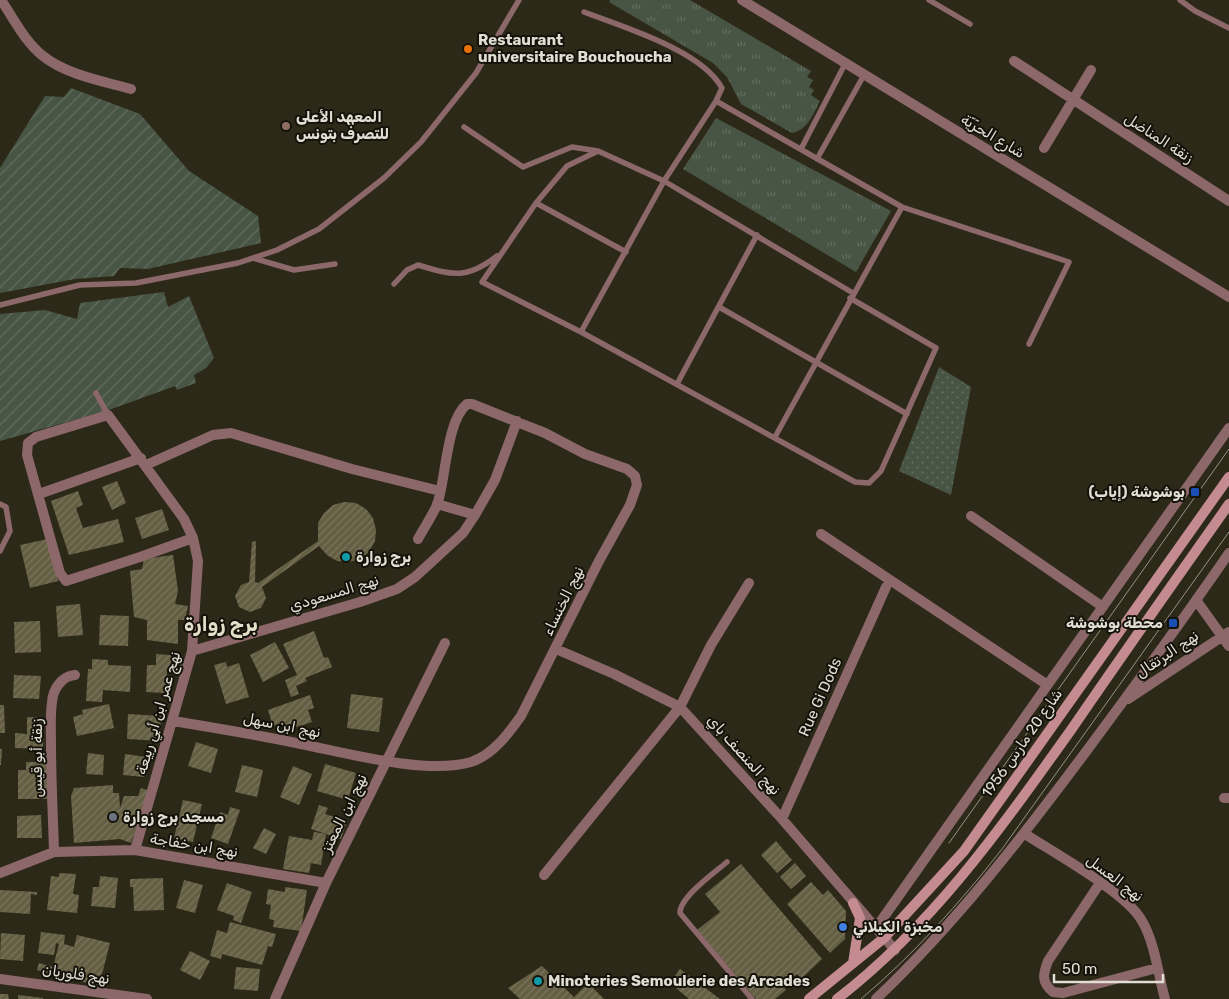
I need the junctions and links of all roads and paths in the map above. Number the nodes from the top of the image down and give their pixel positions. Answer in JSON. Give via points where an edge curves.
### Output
{"nodes":[{"id":1,"x":1,"y":0,"type":"edge"},
{"id":2,"x":518,"y":0,"type":"edge"},
{"id":3,"x":742,"y":0,"type":"edge"},
{"id":4,"x":928,"y":0,"type":"edge"},
{"id":5,"x":1180,"y":0,"type":"edge"},
{"id":6,"x":584,"y":12,"type":"dead end"},
{"id":7,"x":970,"y":24,"type":"dead end"},
{"id":8,"x":1229,"y":28,"type":"edge"},
{"id":9,"x":1014,"y":61,"type":"dead end"},
{"id":10,"x":845,"y":64,"type":"junction"},
{"id":11,"x":1091,"y":70,"type":"dead end"},
{"id":12,"x":864,"y":75,"type":"junction"},
{"id":13,"x":131,"y":89,"type":"dead end"},
{"id":14,"x":1073,"y":99,"type":"junction"},
{"id":15,"x":716,"y":101,"type":"junction"},
{"id":16,"x":464,"y":127,"type":"dead end"},
{"id":17,"x":1044,"y":148,"type":"dead end"},
{"id":18,"x":801,"y":149,"type":"junction"},
{"id":19,"x":598,"y":151,"type":"junction"},
{"id":20,"x":817,"y":158,"type":"junction"},
{"id":21,"x":664,"y":181,"type":"junction"},
{"id":22,"x":1229,"y":201,"type":"edge"},
{"id":23,"x":536,"y":203,"type":"junction"},
{"id":24,"x":902,"y":207,"type":"junction"},
{"id":25,"x":757,"y":235,"type":"junction"},
{"id":26,"x":503,"y":251,"type":"junction"},
{"id":27,"x":626,"y":252,"type":"junction"},
{"id":28,"x":253,"y":258,"type":"junction"},
{"id":29,"x":334,"y":264,"type":"dead end"},
{"id":30,"x":394,"y":284,"type":"dead end"},
{"id":31,"x":852,"y":296,"type":"junction"},
{"id":32,"x":1229,"y":297,"type":"edge"},
{"id":33,"x":0,"y":305,"type":"edge"},
{"id":34,"x":719,"y":307,"type":"junction"},
{"id":35,"x":581,"y":332,"type":"junction"},
{"id":36,"x":1029,"y":344,"type":"dead end"},
{"id":37,"x":817,"y":362,"type":"junction"},
{"id":38,"x":677,"y":384,"type":"junction"},
{"id":39,"x":96,"y":393,"type":"dead end"},
{"id":40,"x":907,"y":414,"type":"junction"},
{"id":41,"x":108,"y":415,"type":"junction"},
{"id":42,"x":517,"y":421,"type":"junction"},
{"id":43,"x":1229,"y":428,"type":"edge"},
{"id":44,"x":775,"y":437,"type":"junction"},
{"id":45,"x":144,"y":462,"type":"junction"},
{"id":46,"x":1229,"y":477,"type":"edge"},
{"id":47,"x":440,"y":491,"type":"junction"},
{"id":48,"x":39,"y":494,"type":"junction"},
{"id":49,"x":0,"y":504,"type":"edge"},
{"id":50,"x":437,"y":504,"type":"junction"},
{"id":51,"x":1229,"y":504,"type":"edge"},
{"id":52,"x":475,"y":515,"type":"junction"},
{"id":53,"x":971,"y":516,"type":"dead end"},
{"id":54,"x":821,"y":534,"type":"dead end"},
{"id":55,"x":192,"y":538,"type":"junction"},
{"id":56,"x":418,"y":539,"type":"dead end"},
{"id":57,"x":0,"y":551,"type":"edge"},
{"id":58,"x":1229,"y":553,"type":"edge"},
{"id":59,"x":749,"y":584,"type":"dead end"},
{"id":60,"x":886,"y":587,"type":"dead end"},
{"id":61,"x":1196,"y":600,"type":"junction"},
{"id":62,"x":1103,"y":607,"type":"junction"},
{"id":63,"x":1225,"y":634,"type":"edge"},
{"id":64,"x":445,"y":643,"type":"dead end"},
{"id":65,"x":1229,"y":646,"type":"edge"},
{"id":66,"x":556,"y":650,"type":"junction"},
{"id":67,"x":192,"y":652,"type":"junction"},
{"id":68,"x":74,"y":675,"type":"dead end"},
{"id":69,"x":1046,"y":684,"type":"junction"},
{"id":70,"x":1123,"y":702,"type":"junction"},
{"id":71,"x":680,"y":707,"type":"junction"},
{"id":72,"x":173,"y":721,"type":"junction"},
{"id":73,"x":386,"y":761,"type":"junction"},
{"id":74,"x":782,"y":819,"type":"junction"},
{"id":75,"x":1025,"y":834,"type":"junction"},
{"id":76,"x":135,"y":850,"type":"junction"},
{"id":77,"x":54,"y":852,"type":"junction"},
{"id":78,"x":727,"y":862,"type":"dead end"},
{"id":79,"x":0,"y":873,"type":"edge"},
{"id":80,"x":544,"y":875,"type":"dead end"},
{"id":81,"x":326,"y":882,"type":"junction"},
{"id":82,"x":1100,"y":883,"type":"junction"},
{"id":83,"x":853,"y":903,"type":"junction"},
{"id":84,"x":876,"y":928,"type":"junction"},
{"id":85,"x":884,"y":938,"type":"junction"},
{"id":86,"x":895,"y":950,"type":"junction"},
{"id":87,"x":853,"y":963,"type":"junction"},
{"id":88,"x":1156,"y":968,"type":"junction"},
{"id":89,"x":0,"y":979,"type":"edge"},
{"id":90,"x":882,"y":997,"type":"edge"},
{"id":91,"x":147,"y":999,"type":"edge"},
{"id":92,"x":275,"y":999,"type":"edge"},
{"id":93,"x":752,"y":999,"type":"edge"},
{"id":94,"x":809,"y":999,"type":"edge"},
{"id":95,"x":837,"y":999,"type":"edge"},
{"id":96,"x":1165,"y":999,"type":"edge"}],
"edges":[{"from":1,"to":13,"type":"street","via":[[43,56],[74,72]]},
{"from":2,"to":28,"type":"lane","via":[[476,73],[421,142],[384,178],[319,229]]},
{"from":3,"to":10,"type":"street","name":"شارع الحرّيّة"},
{"from":4,"to":7,"type":"lane"},
{"from":5,"to":8,"type":"lane","via":[[1195,12]]},
{"from":6,"to":15,"type":"lane","via":[[650,37],[704,67],[716,77],[722,88]]},
{"from":9,"to":14,"type":"street","name":"زنقة المناضل"},
{"from":10,"to":12,"type":"street","name":"شارع الحرّيّة"},
{"from":10,"to":18,"type":"lane"},
{"from":11,"to":14,"type":"street"},
{"from":12,"to":20,"type":"lane"},
{"from":12,"to":32,"type":"street","name":"شارع الحرّيّة"},
{"from":14,"to":17,"type":"street"},
{"from":14,"to":22,"type":"street","name":"زنقة المناضل"},
{"from":15,"to":18,"type":"lane"},
{"from":15,"to":21,"type":"lane"},
{"from":16,"to":19,"type":"lane","via":[[523,167],[572,146]]},
{"from":18,"to":20,"type":"lane"},
{"from":19,"to":21,"type":"lane"},
{"from":19,"to":23,"type":"lane","via":[[567,166]]},
{"from":20,"to":24,"type":"lane"},
{"from":21,"to":25,"type":"lane"},
{"from":21,"to":27,"type":"lane"},
{"from":23,"to":26,"type":"lane"},
{"from":23,"to":27,"type":"lane"},
{"from":24,"to":31,"type":"lane"},
{"from":24,"to":36,"type":"lane","via":[[1069,262]]},
{"from":25,"to":31,"type":"lane"},
{"from":25,"to":34,"type":"lane"},
{"from":26,"to":30,"type":"lane","via":[[482,268],[465,274],[447,274],[418,265],[407,270]]},
{"from":26,"to":35,"type":"lane","via":[[482,282]]},
{"from":27,"to":35,"type":"lane"},
{"from":28,"to":29,"type":"lane","via":[[294,270]]},
{"from":28,"to":33,"type":"lane","via":[[136,283],[80,285]]},
{"from":31,"to":37,"type":"lane"},
{"from":31,"to":40,"type":"lane","via":[[936,348]]},
{"from":34,"to":37,"type":"lane"},
{"from":34,"to":38,"type":"lane"},
{"from":35,"to":38,"type":"lane"},
{"from":37,"to":40,"type":"lane"},
{"from":37,"to":44,"type":"lane"},
{"from":38,"to":44,"type":"lane"},
{"from":39,"to":41,"type":"lane"},
{"from":40,"to":44,"type":"lane","via":[[881,471],[869,483],[855,482]]},
{"from":41,"to":45,"type":"street","name":"نهج عمر ابن أبي ربيعة"},
{"from":41,"to":48,"type":"street","via":[[31,439],[27,455]]},
{"from":42,"to":47,"type":"street","via":[[472,404],[463,407],[449,446]]},
{"from":42,"to":52,"type":"street","name":"نهج المسعودي","via":[[495,480]]},
{"from":42,"to":66,"type":"street","name":"نهج الخنساء","via":[[585,454],[627,469],[635,476],[637,485]]},
{"from":43,"to":62,"type":"street","name":"شارع 20 مارس 1956"},
{"from":45,"to":47,"type":"street","via":[[213,435],[231,433]]},
{"from":45,"to":48,"type":"street"},
{"from":45,"to":55,"type":"street","name":"نهج عمر ابن أبي ربيعة","via":[[184,519]]},
{"from":46,"to":85,"type":"main road","name":"شارع 20 مارس 1956","via":[[977,834],[950,868]]},
{"from":47,"to":50,"type":"street"},
{"from":48,"to":55,"type":"street","via":[[60,573],[66,580]]},
{"from":49,"to":57,"type":"lane","via":[[6,506],[10,531]]},
{"from":50,"to":52,"type":"street"},
{"from":50,"to":56,"type":"street"},
{"from":51,"to":86,"type":"main road","via":[[985,850]]},
{"from":52,"to":67,"type":"street","name":"نهج المسعودي","via":[[463,533],[397,589]]},
{"from":53,"to":62,"type":"street"},
{"from":54,"to":69,"type":"street"},
{"from":55,"to":67,"type":"street","name":"نهج عمر ابن أبي ربيعة","via":[[198,561],[198,583]]},
{"from":58,"to":61,"type":"street"},
{"from":59,"to":71,"type":"street","via":[[711,645]]},
{"from":60,"to":74,"type":"street","name":"Rue Gi Dods"},
{"from":61,"to":63,"type":"street"},
{"from":61,"to":70,"type":"street"},
{"from":62,"to":69,"type":"street","name":"شارع 20 مارس 1956"},
{"from":63,"to":65,"type":"street"},
{"from":63,"to":70,"type":"street","name":"نهج البرتقال"},
{"from":64,"to":73,"type":"street","name":"نهج ابن المعتز"},
{"from":66,"to":71,"type":"street","name":"نهج المنصف باي"},
{"from":66,"to":73,"type":"street","name":"نهج الخنساء","via":[[521,716],[491,751],[473,761],[456,765]]},
{"from":67,"to":72,"type":"street","name":"نهج عمر ابن أبي ربيعة"},
{"from":68,"to":77,"type":"street","name":"زنقة أبو قيس","via":[[63,679],[52,700]]},
{"from":69,"to":84,"type":"street","name":"شارع 20 مارس 1956"},
{"from":70,"to":75,"type":"street"},
{"from":71,"to":74,"type":"street","name":"نهج المنصف باي"},
{"from":71,"to":80,"type":"street"},
{"from":72,"to":73,"type":"street","name":"نهج ابن سهل"},
{"from":72,"to":76,"type":"street","name":"نهج عمر ابن أبي ربيعة"},
{"from":73,"to":81,"type":"street","name":"نهج ابن المعتز"},
{"from":74,"to":83,"type":"street","name":"نهج المنصف باي"},
{"from":75,"to":82,"type":"street","name":"نهج العسل"},
{"from":75,"to":90,"type":"street"},
{"from":76,"to":77,"type":"street","name":"نهج ابن خفاجة"},
{"from":76,"to":81,"type":"street","name":"نهج ابن خفاجة"},
{"from":77,"to":79,"type":"street","name":"نهج ابن خفاجة"},
{"from":78,"to":93,"type":"lane","via":[[686,898],[680,913]]},
{"from":81,"to":92,"type":"street","name":"نهج ابن المعتز"},
{"from":82,"to":88,"type":"street","name":"نهج العسل","via":[[1138,914],[1148,934]]},
{"from":82,"to":88,"type":"street","via":[[1048,960],[1043,973],[1046,984],[1053,992],[1063,993]]},
{"from":83,"to":84,"type":"street","name":"نهج المنصف باي"},
{"from":83,"to":87,"type":"main road","via":[[860,918]]},
{"from":84,"to":85,"type":"street","name":"نهج المنصف باي"},
{"from":85,"to":86,"type":"street","name":"نهج المنصف باي"},
{"from":85,"to":87,"type":"main road","name":"شارع 20 مارس 1956"},
{"from":86,"to":95,"type":"main road"},
{"from":87,"to":94,"type":"main road","name":"شارع 20 مارس 1956"},
{"from":88,"to":96,"type":"street","name":"نهج العسل"},
{"from":89,"to":91,"type":"street","name":"نهج فلوريان"}]}
